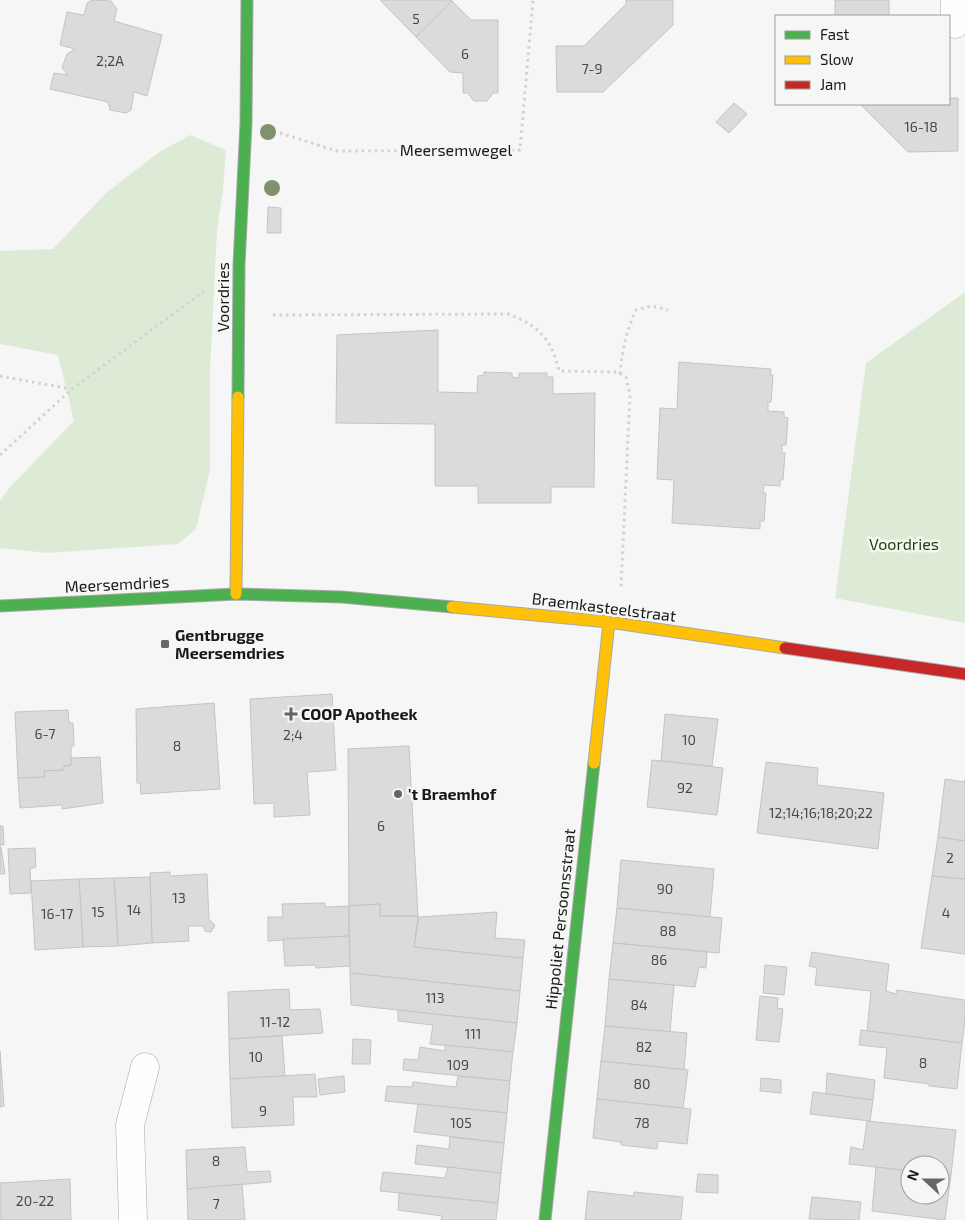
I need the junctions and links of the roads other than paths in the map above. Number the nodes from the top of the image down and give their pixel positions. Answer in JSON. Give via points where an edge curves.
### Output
{"nodes":[{"id":1,"x":247,"y":0,"type":"edge"},
{"id":2,"x":236,"y":594,"type":"junction"},
{"id":3,"x":0,"y":606,"type":"edge"},
{"id":4,"x":614,"y":623,"type":"junction"},
{"id":5,"x":965,"y":674,"type":"edge"},
{"id":6,"x":145,"y":1067,"type":"dead end"},
{"id":7,"x":133,"y":1220,"type":"edge"},
{"id":8,"x":545,"y":1220,"type":"edge"}],
"edges":[{"from":1,"to":2,"type":"street","name":"Voordries","via":[[246,123],[239,265]]},
{"from":2,"to":3,"type":"street","name":"Meersemdries"},
{"from":2,"to":4,"type":"street","name":"Braemkasteelstraat","via":[[342,597]]},
{"from":4,"to":5,"type":"street","name":"Braemkasteelstraat"},
{"from":4,"to":8,"type":"street","name":"Hippoliet Persoonsstraat"},
{"from":6,"to":7,"type":"street","via":[[130,1125]]}]}
